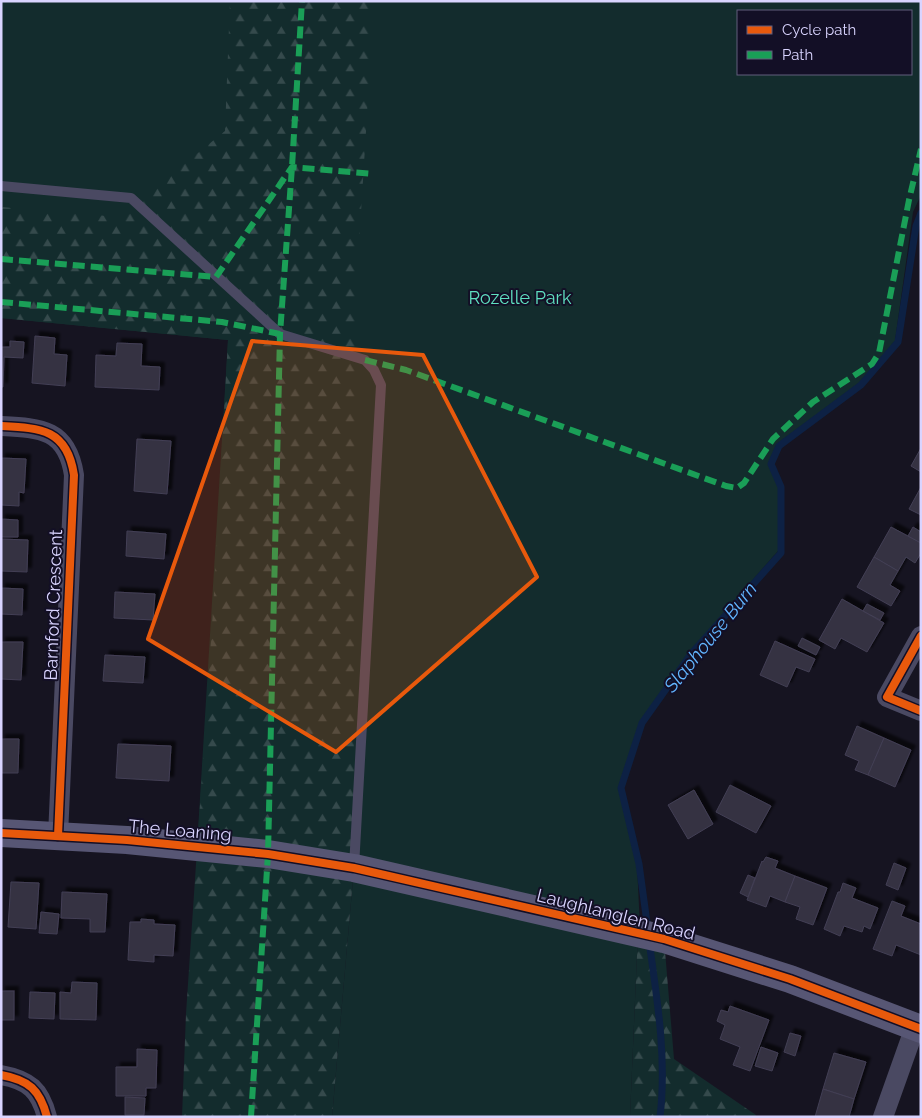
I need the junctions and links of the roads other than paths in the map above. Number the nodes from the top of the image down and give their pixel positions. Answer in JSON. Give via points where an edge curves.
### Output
{"nodes":[{"id":1,"x":1,"y":186,"type":"edge"},
{"id":2,"x":1,"y":426,"type":"edge"},
{"id":3,"x":921,"y":636,"type":"edge"},
{"id":4,"x":921,"y":711,"type":"edge"},
{"id":5,"x":1,"y":833,"type":"edge"},
{"id":6,"x":58,"y":836,"type":"junction"},
{"id":7,"x":354,"y":868,"type":"junction"},
{"id":8,"x":918,"y":1028,"type":"edge"},
{"id":9,"x":1,"y":1075,"type":"edge"},
{"id":10,"x":48,"y":1117,"type":"edge"},
{"id":11,"x":883,"y":1117,"type":"edge"}],
"edges":[{"from":1,"to":7,"type":"lane","via":[[131,198],[280,334],[365,360],[374,370],[381,386]]},
{"from":2,"to":6,"type":"street","name":"Barnford Crescent","via":[[34,428],[49,433],[62,442],[72,459],[74,475]]},
{"from":3,"to":4,"type":"street","via":[[887,697]]},
{"from":5,"to":6,"type":"street","name":"The Loaning"},
{"from":6,"to":7,"type":"street","name":"The Loaning","via":[[268,854]]},
{"from":7,"to":8,"type":"street","name":"Laughlanglen Road","via":[[651,935],[790,979]]},
{"from":8,"to":11,"type":"street"},
{"from":9,"to":10,"type":"street","via":[[14,1077],[31,1086],[43,1100]]}]}
